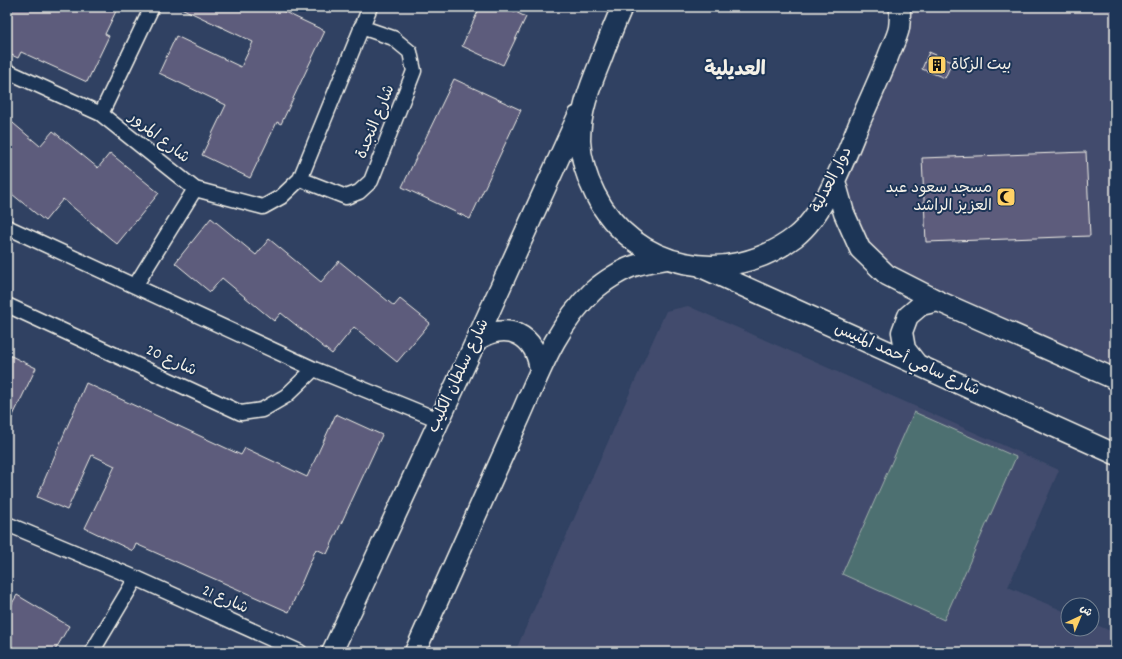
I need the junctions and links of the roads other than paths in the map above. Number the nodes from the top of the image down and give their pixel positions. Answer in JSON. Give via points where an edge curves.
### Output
{"nodes":[{"id":1,"x":152,"y":7,"type":"edge"},
{"id":2,"x":370,"y":7,"type":"edge"},
{"id":3,"x":622,"y":7,"type":"edge"},
{"id":4,"x":900,"y":7,"type":"edge"},
{"id":5,"x":908,"y":7,"type":"edge"},
{"id":6,"x":361,"y":27,"type":"junction"},
{"id":7,"x":899,"y":28,"type":"junction"},
{"id":8,"x":7,"y":71,"type":"edge"},
{"id":9,"x":585,"y":100,"type":"junction"},
{"id":10,"x":101,"y":114,"type":"junction"},
{"id":11,"x":300,"y":179,"type":"junction"},
{"id":12,"x":835,"y":181,"type":"junction"},
{"id":13,"x":195,"y":189,"type":"junction"},
{"id":14,"x":7,"y":227,"type":"edge"},
{"id":15,"x":667,"y":259,"type":"junction"},
{"id":16,"x":699,"y":266,"type":"junction"},
{"id":17,"x":135,"y":286,"type":"junction"},
{"id":18,"x":938,"y":301,"type":"junction"},
{"id":19,"x":7,"y":304,"type":"edge"},
{"id":20,"x":476,"y":341,"type":"junction"},
{"id":21,"x":916,"y":363,"type":"junction"},
{"id":22,"x":314,"y":368,"type":"junction"},
{"id":23,"x":540,"y":371,"type":"junction"},
{"id":24,"x":1115,"y":379,"type":"edge"},
{"id":25,"x":439,"y":420,"type":"junction"},
{"id":26,"x":1115,"y":454,"type":"edge"},
{"id":27,"x":7,"y":524,"type":"edge"},
{"id":28,"x":136,"y":578,"type":"junction"},
{"id":29,"x":92,"y":652,"type":"edge"},
{"id":30,"x":300,"y":652,"type":"edge"},
{"id":31,"x":332,"y":652,"type":"edge"},
{"id":32,"x":415,"y":652,"type":"edge"}],
"edges":[{"from":1,"to":10,"type":"street"},
{"from":2,"to":6,"type":"street"},
{"from":3,"to":9,"type":"main road","name":"دوار العدلية"},
{"from":4,"to":7,"type":"main road","name":"دوار العدلية"},
{"from":5,"to":7,"type":"main road"},
{"from":6,"to":11,"type":"street"},
{"from":6,"to":11,"type":"street","name":"شارع النجدة","via":[[393,38],[410,52],[414,71],[371,181],[359,192],[346,197]]},
{"from":7,"to":12,"type":"main road","name":"دوار العدلية"},
{"from":8,"to":10,"type":"street","name":"شارع المرور"},
{"from":9,"to":15,"type":"main road","name":"دوار العدلية","via":[[580,143],[590,185],[613,222],[647,250]]},
{"from":9,"to":20,"type":"main road","name":"شارع سلطان الكليب"},
{"from":10,"to":13,"type":"street","name":"شارع المرور"},
{"from":11,"to":13,"type":"street","name":"شارع المرور","via":[[281,197],[263,207]]},
{"from":12,"to":16,"type":"main road","name":"دوار العدلية","via":[[819,211],[796,236],[767,255],[734,265]]},
{"from":12,"to":18,"type":"main road","via":[[844,213],[860,249],[887,275]]},
{"from":13,"to":17,"type":"street"},
{"from":14,"to":17,"type":"street"},
{"from":15,"to":16,"type":"main road","name":"دوار العدلية"},
{"from":15,"to":23,"type":"main road","via":[[636,265],[593,291],[559,331]]},
{"from":16,"to":21,"type":"main road","name":"شارع سامي أحمد المنيس"},
{"from":17,"to":22,"type":"street"},
{"from":18,"to":21,"type":"main road","via":[[921,305],[908,316],[902,332],[905,350]]},
{"from":18,"to":24,"type":"main road"},
{"from":19,"to":22,"type":"street","name":"شارع 20","via":[[241,413],[262,410],[286,396]]},
{"from":20,"to":23,"type":"main road","via":[[496,331],[518,334],[534,349]]},
{"from":20,"to":25,"type":"main road","name":"شارع سلطان الكليب"},
{"from":21,"to":26,"type":"main road","name":"شارع سامي أحمد المنيس"},
{"from":22,"to":25,"type":"street"},
{"from":23,"to":32,"type":"main road"},
{"from":25,"to":31,"type":"main road","name":"شارع سلطان الكليب"},
{"from":27,"to":28,"type":"street","name":"شارع 21"},
{"from":28,"to":29,"type":"street"},
{"from":28,"to":30,"type":"street","name":"شارع 21"}]}
